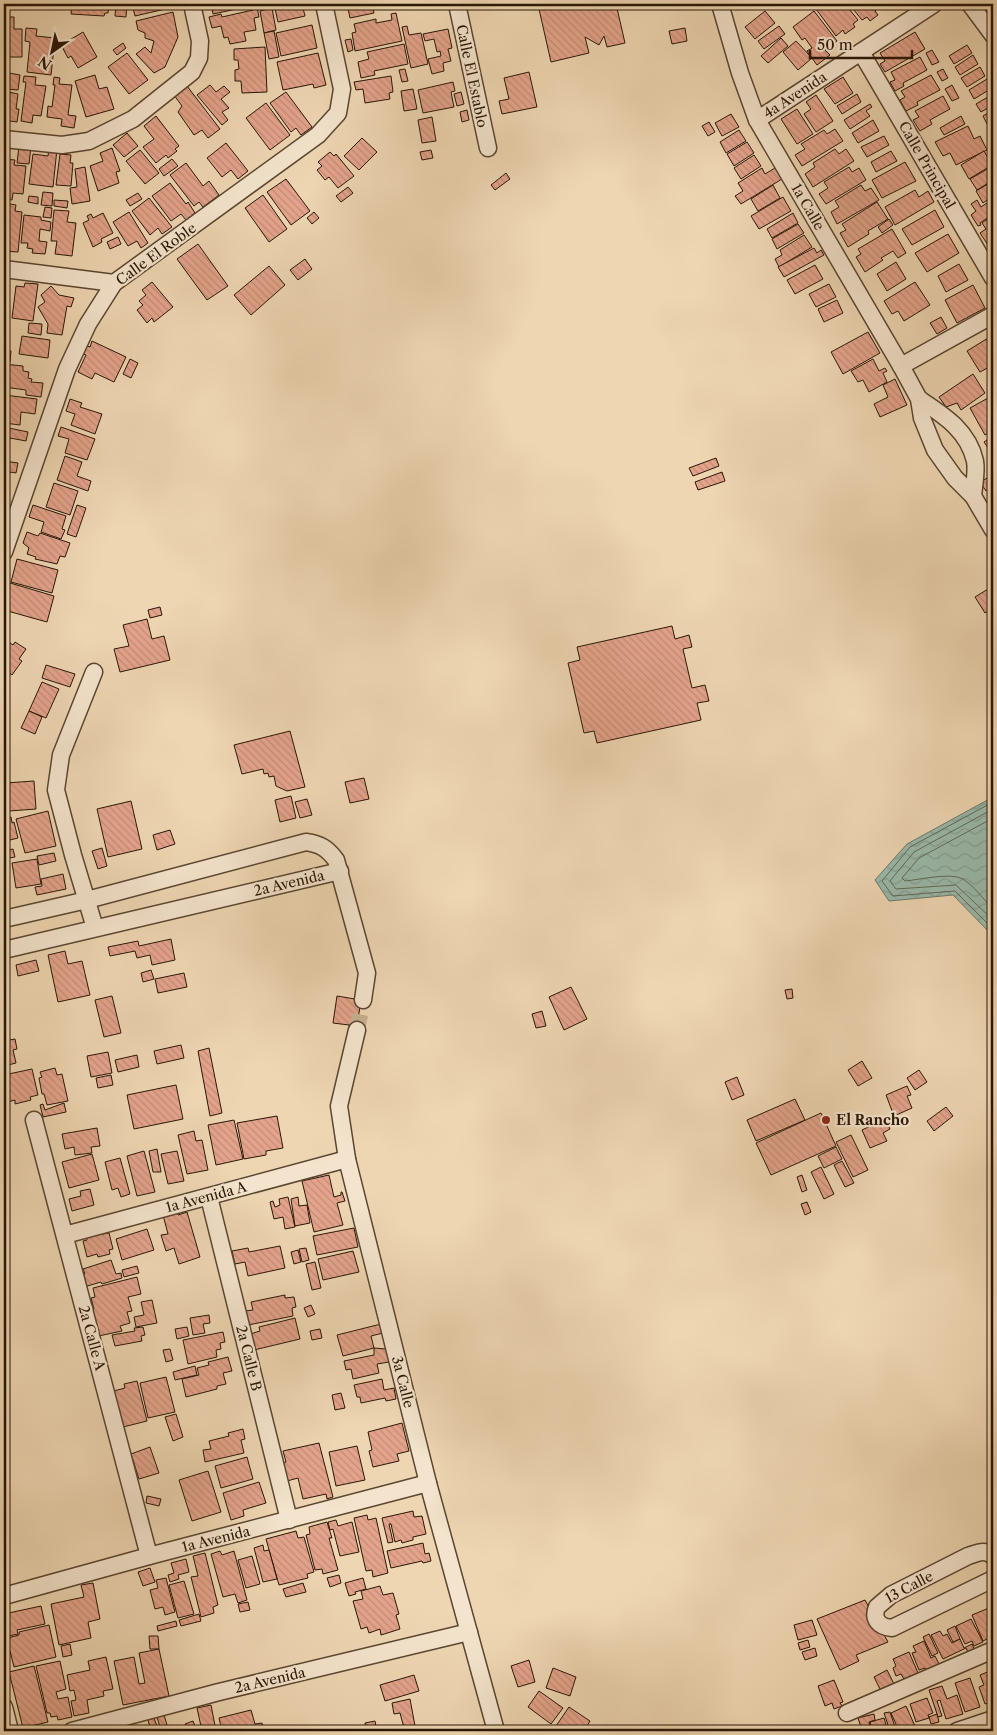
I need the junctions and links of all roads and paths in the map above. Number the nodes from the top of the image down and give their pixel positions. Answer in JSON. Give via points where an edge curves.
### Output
{"nodes":[{"id":1,"x":192,"y":4,"type":"edge"},
{"id":2,"x":324,"y":4,"type":"edge"},
{"id":3,"x":457,"y":4,"type":"edge"},
{"id":4,"x":720,"y":4,"type":"edge"},
{"id":5,"x":934,"y":4,"type":"edge"},
{"id":6,"x":970,"y":4,"type":"edge"},
{"id":7,"x":993,"y":35,"type":"edge"},
{"id":8,"x":861,"y":52,"type":"junction"},
{"id":9,"x":757,"y":120,"type":"junction"},
{"id":10,"x":4,"y":139,"type":"edge"},
{"id":11,"x":488,"y":148,"type":"dead end"},
{"id":12,"x":4,"y":269,"type":"edge"},
{"id":13,"x":993,"y":278,"type":"edge"},
{"id":14,"x":114,"y":283,"type":"junction"},
{"id":15,"x":993,"y":315,"type":"edge"},
{"id":16,"x":901,"y":366,"type":"junction"},
{"id":17,"x":918,"y":399,"type":"junction"},
{"id":18,"x":973,"y":496,"type":"junction"},
{"id":19,"x":993,"y":530,"type":"edge"},
{"id":20,"x":4,"y":552,"type":"edge"},
{"id":21,"x":94,"y":672,"type":"dead end"},
{"id":22,"x":340,"y":872,"type":"junction"},
{"id":23,"x":87,"y":900,"type":"junction"},
{"id":24,"x":4,"y":919,"type":"edge"},
{"id":25,"x":95,"y":928,"type":"junction"},
{"id":26,"x":4,"y":950,"type":"edge"},
{"id":27,"x":364,"y":1000,"type":"tunnel mouth"},
{"id":28,"x":357,"y":1030,"type":"tunnel mouth"},
{"id":29,"x":34,"y":1120,"type":"dead end"},
{"id":30,"x":347,"y":1159,"type":"junction"},
{"id":31,"x":209,"y":1197,"type":"junction"},
{"id":32,"x":65,"y":1236,"type":"junction"},
{"id":33,"x":428,"y":1483,"type":"junction"},
{"id":34,"x":290,"y":1520,"type":"junction"},
{"id":35,"x":149,"y":1556,"type":"junction"},
{"id":36,"x":993,"y":1556,"type":"edge"},
{"id":37,"x":993,"y":1579,"type":"edge"},
{"id":38,"x":4,"y":1596,"type":"edge"},
{"id":39,"x":469,"y":1632,"type":"junction"},
{"id":40,"x":993,"y":1650,"type":"edge"},
{"id":41,"x":4,"y":1707,"type":"edge"},
{"id":42,"x":847,"y":1713,"type":"dead end"},
{"id":43,"x":993,"y":1719,"type":"edge"},
{"id":44,"x":10,"y":1731,"type":"edge"},
{"id":45,"x":72,"y":1731,"type":"edge"},
{"id":46,"x":496,"y":1731,"type":"edge"},
{"id":47,"x":958,"y":1731,"type":"edge"}],
"edges":[{"from":1,"to":10,"type":"street","via":[[200,41],[199,58],[192,72],[133,119],[90,141],[62,144]]},
{"from":2,"to":14,"type":"street","name":"Calle El Roble","via":[[342,89],[338,113],[318,136]]},
{"from":3,"to":11,"type":"street","name":"Calle El Establo"},
{"from":4,"to":9,"type":"street","name":"1a Calle"},
{"from":5,"to":8,"type":"street","name":"4a Avenida"},
{"from":6,"to":7,"type":"street"},
{"from":8,"to":9,"type":"street","name":"4a Avenida"},
{"from":8,"to":13,"type":"street","name":"Calle Principal"},
{"from":9,"to":16,"type":"street","name":"1a Calle"},
{"from":12,"to":14,"type":"street"},
{"from":14,"to":20,"type":"street","name":"Calle El Roble","via":[[88,324],[67,369]]},
{"from":15,"to":16,"type":"street"},
{"from":16,"to":17,"type":"street","name":"1a Calle"},
{"from":17,"to":18,"type":"street","name":"1a Calle","via":[[935,450]]},
{"from":17,"to":18,"type":"street","via":[[946,417],[966,437],[975,462]]},
{"from":18,"to":19,"type":"street","name":"1a Calle"},
{"from":21,"to":23,"type":"street","via":[[61,755],[56,790]]},
{"from":22,"to":23,"type":"street","name":"2a Avenida","via":[[329,850],[317,843],[306,842]]},
{"from":22,"to":25,"type":"street","name":"2a Avenida"},
{"from":22,"to":27,"type":"street","via":[[367,973]]},
{"from":23,"to":24,"type":"street","name":"2a Avenida"},
{"from":23,"to":25,"type":"street"},
{"from":25,"to":26,"type":"street","name":"2a Avenida"},
{"from":28,"to":30,"type":"street","name":"3a Calle","via":[[339,1106]]},
{"from":29,"to":32,"type":"street","name":"2a Calle A"},
{"from":30,"to":31,"type":"street","name":"1a Avenida A"},
{"from":30,"to":33,"type":"street","name":"3a Calle"},
{"from":31,"to":32,"type":"street","name":"1a Avenida A"},
{"from":31,"to":34,"type":"street","name":"2a Calle B"},
{"from":32,"to":35,"type":"street","name":"2a Calle A"},
{"from":33,"to":34,"type":"street","name":"1a Avenida"},
{"from":33,"to":39,"type":"street","name":"3a Calle"},
{"from":34,"to":35,"type":"street","name":"1a Avenida"},
{"from":35,"to":38,"type":"street","name":"1a Avenida"},
{"from":36,"to":37,"type":"street","name":"13 Calle","via":[[987,1552],[968,1556],[891,1596],[877,1607],[875,1618],[879,1625],[892,1628]]},
{"from":39,"to":45,"type":"street","name":"2a Avenida"},
{"from":39,"to":46,"type":"street","name":"3a Calle"},
{"from":40,"to":42,"type":"street"},
{"from":41,"to":44,"type":"street"},
{"from":43,"to":47,"type":"street"}]}
